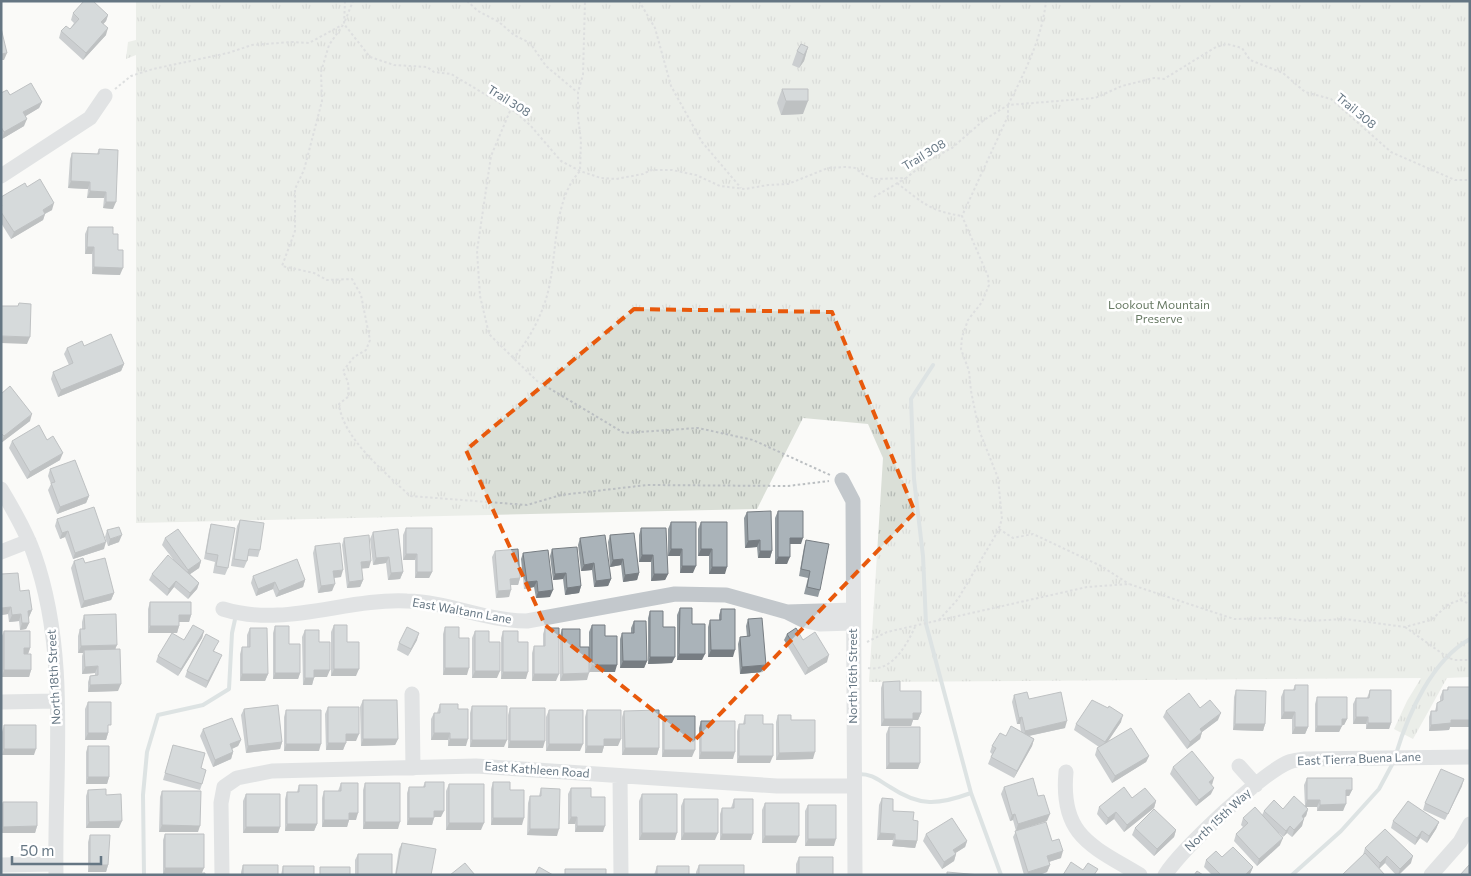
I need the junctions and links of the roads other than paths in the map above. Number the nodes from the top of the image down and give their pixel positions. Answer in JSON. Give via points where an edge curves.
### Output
{"nodes":[{"id":1,"x":105,"y":96,"type":"road end"},
{"id":2,"x":1,"y":176,"type":"edge"},
{"id":3,"x":842,"y":480,"type":"road end"},
{"id":4,"x":1,"y":489,"type":"edge"},
{"id":5,"x":29,"y":541,"type":"junction"},
{"id":6,"x":1,"y":552,"type":"edge"},
{"id":7,"x":223,"y":609,"type":"dead end"},
{"id":8,"x":853,"y":617,"type":"junction"},
{"id":9,"x":412,"y":694,"type":"dead end"},
{"id":10,"x":56,"y":701,"type":"junction"},
{"id":11,"x":1,"y":702,"type":"edge"},
{"id":12,"x":1470,"y":757,"type":"edge"},
{"id":13,"x":1239,"y":766,"type":"dead end"},
{"id":14,"x":413,"y":768,"type":"junction"},
{"id":15,"x":1066,"y":772,"type":"dead end"},
{"id":16,"x":620,"y":776,"type":"junction"},
{"id":17,"x":1256,"y":785,"type":"junction"},
{"id":18,"x":854,"y":786,"type":"junction"},
{"id":19,"x":1470,"y":824,"type":"edge"},
{"id":20,"x":1,"y":865,"type":"edge"},
{"id":21,"x":56,"y":869,"type":"edge"},
{"id":22,"x":222,"y":875,"type":"edge"},
{"id":23,"x":621,"y":875,"type":"edge"},
{"id":24,"x":855,"y":875,"type":"edge"},
{"id":25,"x":1140,"y":875,"type":"edge"},
{"id":26,"x":1164,"y":875,"type":"edge"},
{"id":27,"x":1431,"y":875,"type":"edge"}],
"edges":[{"from":1,"to":2,"type":"street","via":[[90,118]]},
{"from":3,"to":8,"type":"street","name":"North 16th Street","via":[[853,501]]},
{"from":4,"to":5,"type":"street","name":"North 18th Street"},
{"from":5,"to":6,"type":"street"},
{"from":5,"to":10,"type":"street","name":"North 18th Street","via":[[50,624]]},
{"from":7,"to":8,"type":"street","name":"East Waltann Lane","via":[[251,614],[302,613],[411,601],[504,621],[527,621],[675,594],[699,593],[733,596],[810,616]]},
{"from":8,"to":18,"type":"street","name":"North 16th Street"},
{"from":9,"to":14,"type":"street"},
{"from":10,"to":11,"type":"street"},
{"from":10,"to":21,"type":"street","name":"North 18th Street"},
{"from":12,"to":17,"type":"street","name":"East Tierra Buena Lane","via":[[1304,759],[1290,762]]},
{"from":13,"to":17,"type":"street","name":"North 15th Way"},
{"from":14,"to":16,"type":"street","name":"East Kathleen Road","via":[[500,767]]},
{"from":14,"to":22,"type":"street","name":"East Kathleen Road","via":[[272,771],[237,778],[224,787],[221,803]]},
{"from":15,"to":25,"type":"street","via":[[1065,802],[1074,827],[1082,838]]},
{"from":16,"to":18,"type":"street","name":"East Kathleen Road","via":[[777,786]]},
{"from":16,"to":23,"type":"street"},
{"from":17,"to":26,"type":"street","name":"North 15th Way","via":[[1194,842]]},
{"from":18,"to":24,"type":"street","name":"North 16th Street"},
{"from":19,"to":27,"type":"street","via":[[1460,842]]},
{"from":20,"to":21,"type":"street"}]}
